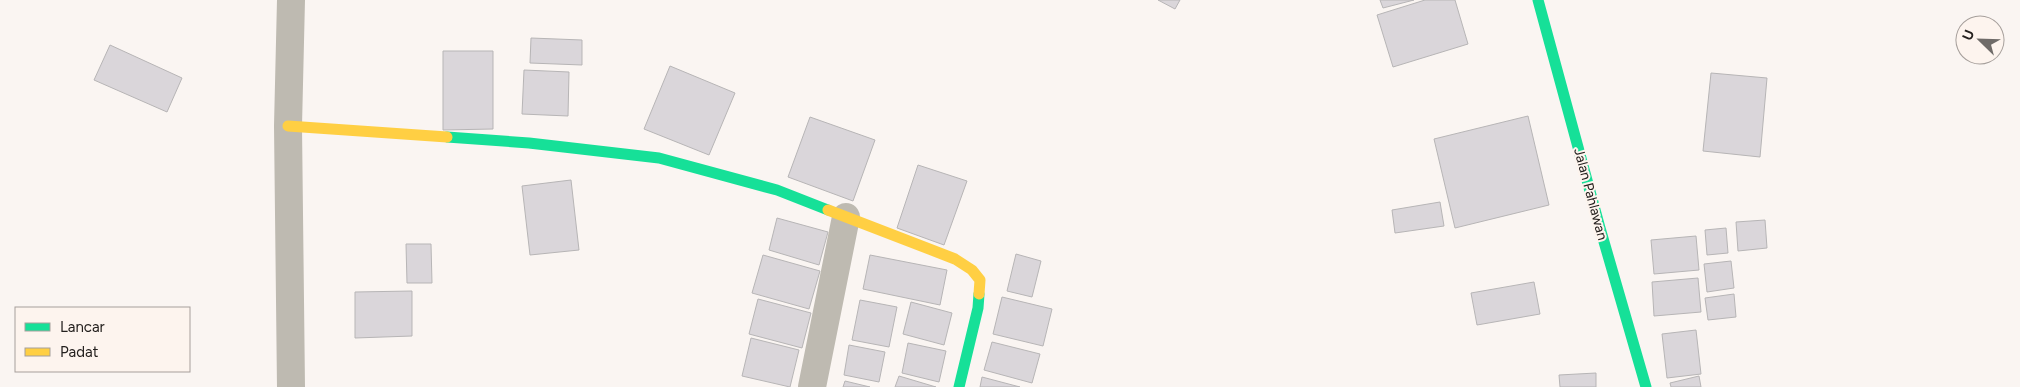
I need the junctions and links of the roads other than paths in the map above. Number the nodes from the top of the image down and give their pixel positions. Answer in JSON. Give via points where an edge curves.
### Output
{"nodes":[{"id":1,"x":291,"y":0,"type":"edge"},
{"id":2,"x":1538,"y":0,"type":"edge"},
{"id":3,"x":288,"y":126,"type":"junction"},
{"id":4,"x":846,"y":217,"type":"junction"},
{"id":5,"x":291,"y":387,"type":"edge"},
{"id":6,"x":812,"y":387,"type":"edge"},
{"id":7,"x":959,"y":387,"type":"edge"},
{"id":8,"x":1646,"y":387,"type":"edge"}],
"edges":[{"from":1,"to":3,"type":"street"},
{"from":2,"to":8,"type":"street","name":"Jalan Pahlawan"},
{"from":3,"to":4,"type":"street","via":[[529,143],[659,158],[777,190]]},
{"from":3,"to":5,"type":"street"},
{"from":4,"to":6,"type":"street"},
{"from":4,"to":7,"type":"street","via":[[955,259],[972,270],[980,280],[978,308]]}]}
